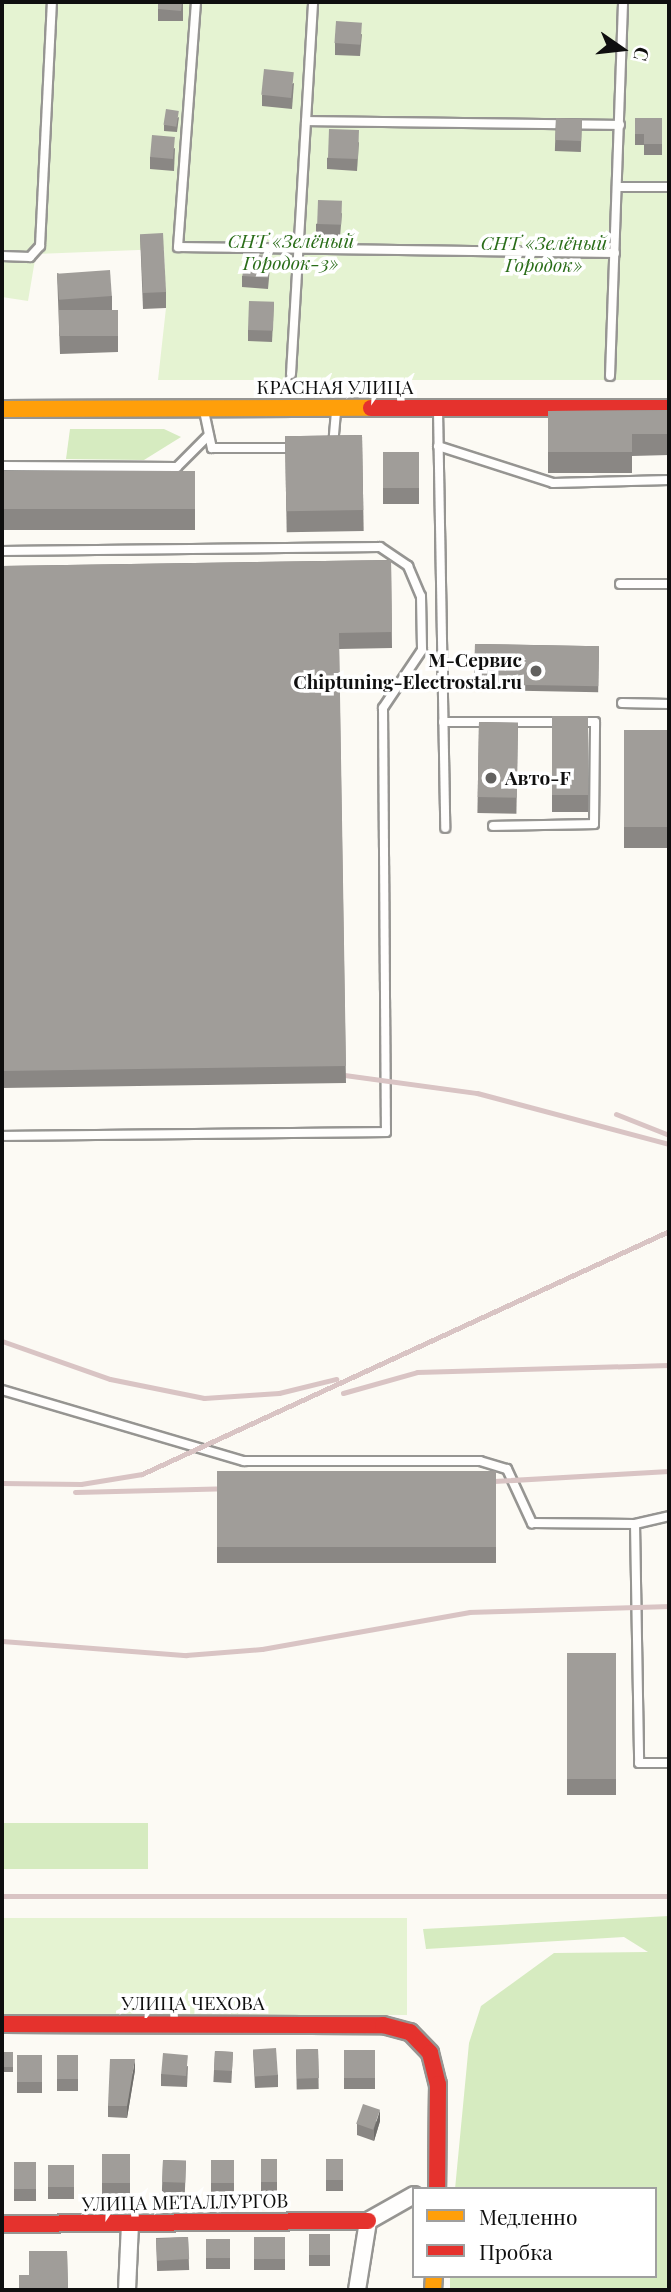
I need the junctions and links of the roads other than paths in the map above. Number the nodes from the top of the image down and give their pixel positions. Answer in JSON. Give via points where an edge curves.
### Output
{"nodes":[{"id":1,"x":52,"y":2,"type":"edge"},
{"id":2,"x":196,"y":2,"type":"edge"},
{"id":3,"x":313,"y":2,"type":"edge"},
{"id":4,"x":623,"y":2,"type":"edge"},
{"id":5,"x":306,"y":121,"type":"junction"},
{"id":6,"x":620,"y":124,"type":"junction"},
{"id":7,"x":617,"y":187,"type":"junction"},
{"id":8,"x":669,"y":187,"type":"edge"},
{"id":9,"x":298,"y":251,"type":"junction"},
{"id":10,"x":615,"y":253,"type":"junction"},
{"id":11,"x":2,"y":256,"type":"edge"},
{"id":12,"x":291,"y":374,"type":"dead end"},
{"id":13,"x":610,"y":376,"type":"dead end"},
{"id":14,"x":337,"y":407,"type":"junction"},
{"id":15,"x":438,"y":407,"type":"junction"},
{"id":16,"x":204,"y":408,"type":"junction"},
{"id":17,"x":669,"y":408,"type":"edge"},
{"id":18,"x":2,"y":410,"type":"edge"},
{"id":19,"x":209,"y":435,"type":"junction"},
{"id":20,"x":438,"y":446,"type":"junction"},
{"id":21,"x":306,"y":449,"type":"edge"},
{"id":22,"x":319,"y":449,"type":"edge"},
{"id":23,"x":2,"y":466,"type":"edge"},
{"id":24,"x":669,"y":480,"type":"edge"},
{"id":25,"x":2,"y":551,"type":"edge"},
{"id":26,"x":620,"y":584,"type":"dead end"},
{"id":27,"x":669,"y":584,"type":"edge"},
{"id":28,"x":622,"y":704,"type":"dead end"},
{"id":29,"x":669,"y":704,"type":"edge"},
{"id":30,"x":443,"y":722,"type":"junction"},
{"id":31,"x":493,"y":826,"type":"dead end"},
{"id":32,"x":445,"y":828,"type":"dead end"},
{"id":33,"x":2,"y":1136,"type":"edge"},
{"id":34,"x":2,"y":1390,"type":"edge"},
{"id":35,"x":669,"y":1516,"type":"edge"},
{"id":36,"x":635,"y":1524,"type":"junction"},
{"id":37,"x":669,"y":1763,"type":"edge"},
{"id":38,"x":2,"y":2024,"type":"edge"},
{"id":39,"x":437,"y":2187,"type":"edge"},
{"id":40,"x":412,"y":2196,"type":"edge"},
{"id":41,"x":368,"y":2221,"type":"junction"},
{"id":42,"x":2,"y":2224,"type":"edge"},
{"id":43,"x":130,"y":2224,"type":"junction"},
{"id":44,"x":127,"y":2290,"type":"edge"},
{"id":45,"x":358,"y":2290,"type":"edge"}],
"edges":[{"from":1,"to":11,"type":"lane","via":[[40,246],[30,257]]},
{"from":2,"to":9,"type":"lane","via":[[178,247]]},
{"from":3,"to":5,"type":"lane"},
{"from":4,"to":6,"type":"lane"},
{"from":5,"to":6,"type":"lane"},
{"from":5,"to":9,"type":"lane"},
{"from":6,"to":7,"type":"lane"},
{"from":7,"to":8,"type":"lane"},
{"from":7,"to":10,"type":"lane"},
{"from":9,"to":10,"type":"lane"},
{"from":9,"to":12,"type":"lane"},
{"from":10,"to":13,"type":"lane"},
{"from":14,"to":15,"type":"street","name":"КРАСНАЯ УЛИЦА"},
{"from":14,"to":16,"type":"street","name":"КРАСНАЯ УЛИЦА"},
{"from":14,"to":22,"type":"lane","via":[[333,449]]},
{"from":15,"to":17,"type":"street","name":"КРАСНАЯ УЛИЦА"},
{"from":15,"to":20,"type":"lane"},
{"from":16,"to":18,"type":"street","name":"КРАСНАЯ УЛИЦА"},
{"from":16,"to":19,"type":"lane"},
{"from":19,"to":21,"type":"lane","via":[[212,448]]},
{"from":19,"to":23,"type":"lane","via":[[177,467]]},
{"from":20,"to":24,"type":"lane","via":[[553,483]]},
{"from":20,"to":30,"type":"lane"},
{"from":25,"to":33,"type":"lane","via":[[380,547],[408,566],[421,596],[422,650],[383,708],[386,1132]]},
{"from":26,"to":27,"type":"lane"},
{"from":28,"to":29,"type":"lane"},
{"from":30,"to":31,"type":"lane","via":[[595,722],[594,824]]},
{"from":30,"to":32,"type":"lane"},
{"from":34,"to":36,"type":"lane","via":[[244,1461],[480,1461],[507,1469],[532,1523]]},
{"from":35,"to":36,"type":"lane"},
{"from":36,"to":37,"type":"lane","via":[[639,1763]]},
{"from":38,"to":39,"type":"street","name":"УЛИЦА ЧЕХОВА","via":[[383,2025],[410,2032],[430,2053],[440,2111]]},
{"from":40,"to":41,"type":"street","name":"УЛИЦА МЕТАЛЛУРГОВ"},
{"from":41,"to":43,"type":"street","name":"УЛИЦА МЕТАЛЛУРГОВ"},
{"from":41,"to":45,"type":"street"},
{"from":42,"to":43,"type":"street","name":"УЛИЦА МЕТАЛЛУРГОВ"},
{"from":43,"to":44,"type":"street"}]}
